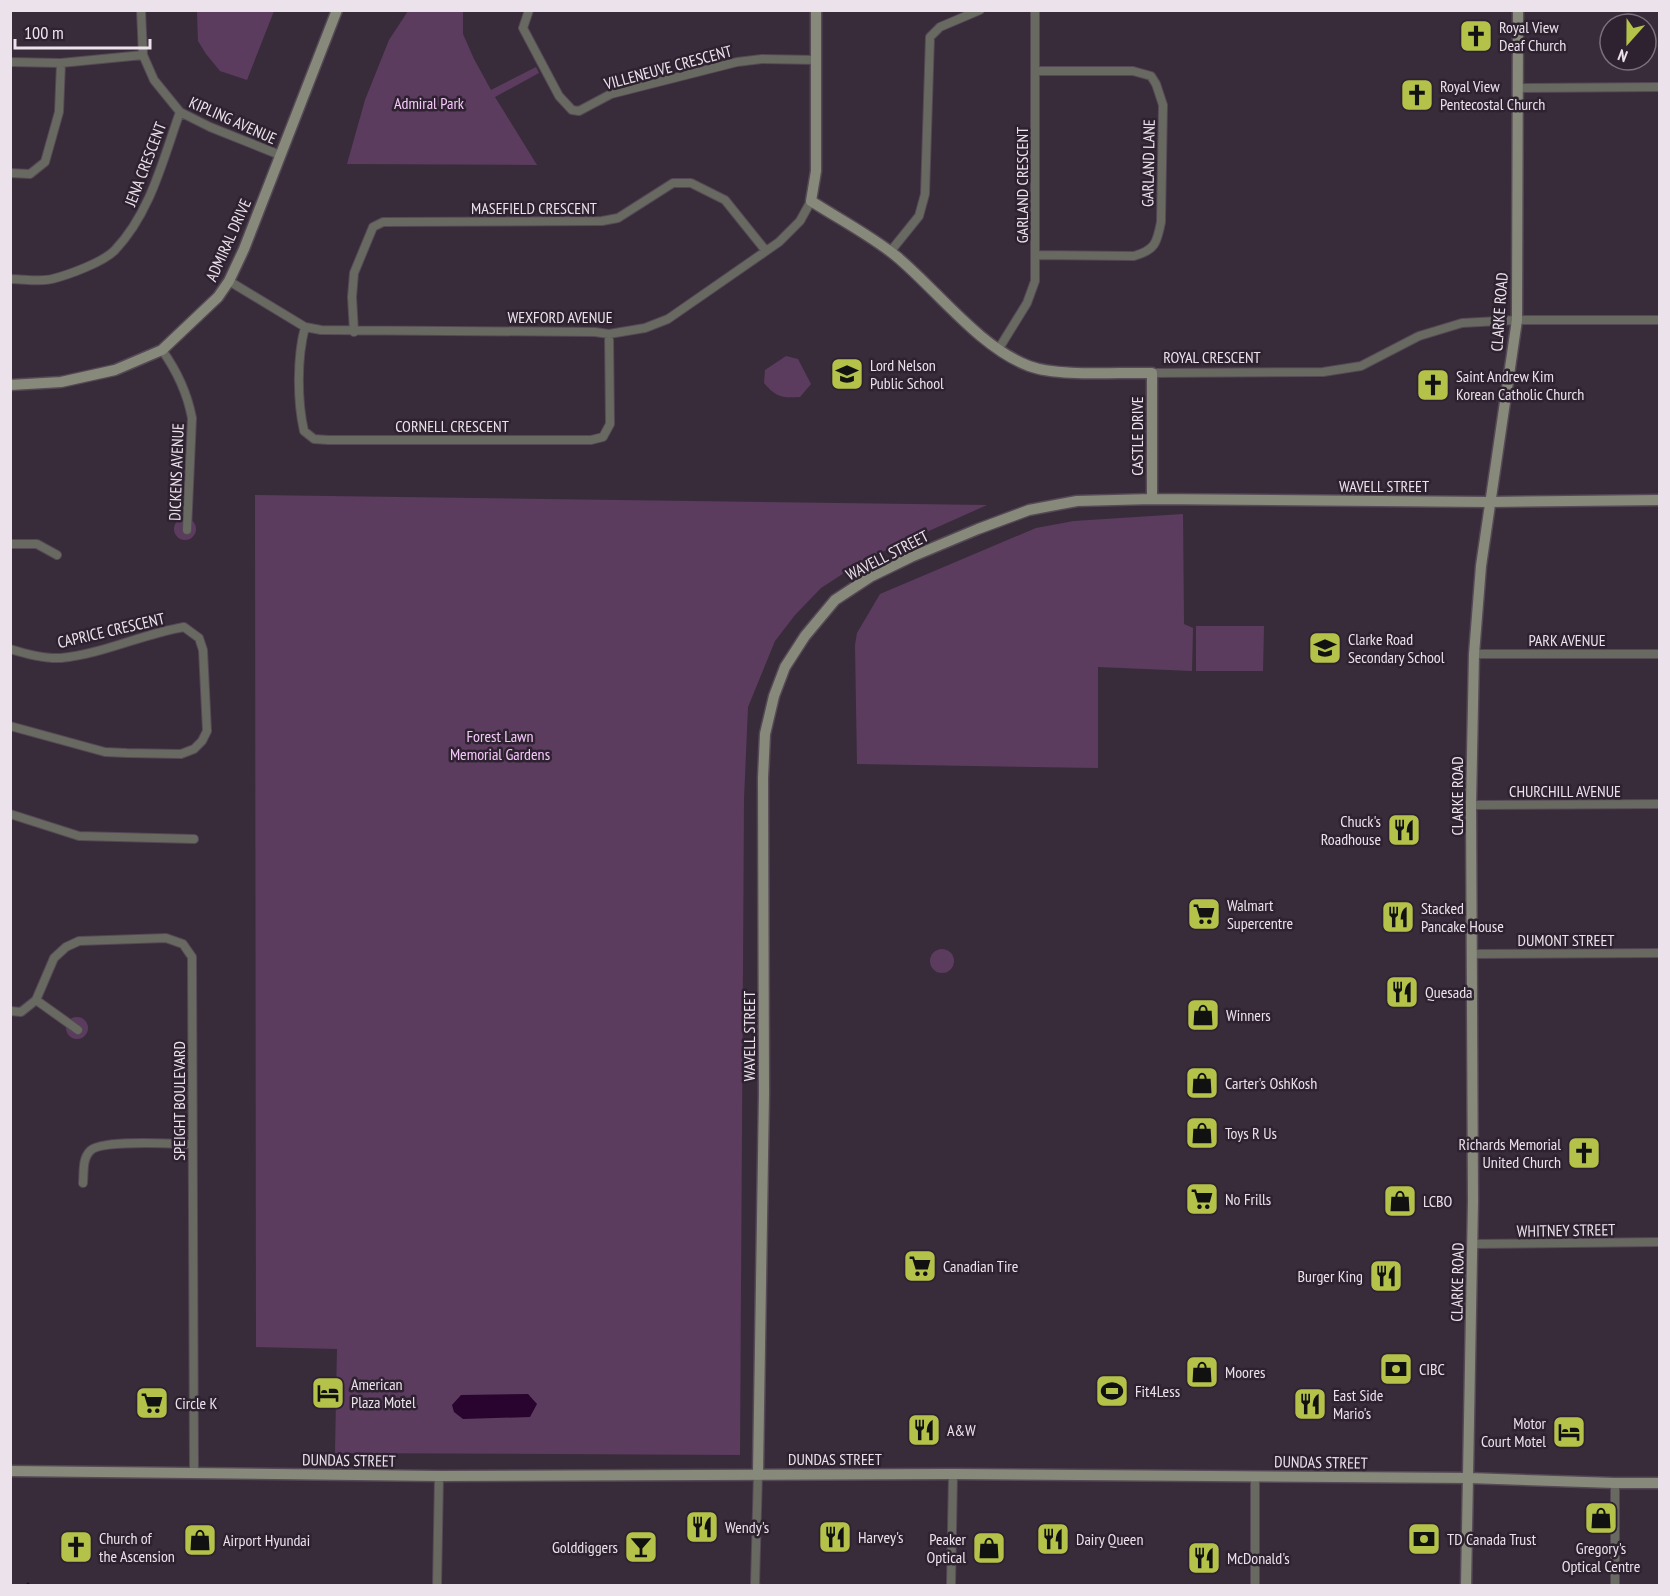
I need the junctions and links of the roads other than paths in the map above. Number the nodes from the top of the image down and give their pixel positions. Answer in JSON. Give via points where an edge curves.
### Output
{"nodes":[{"id":1,"x":141,"y":10,"type":"edge"},
{"id":2,"x":337,"y":10,"type":"edge"},
{"id":3,"x":529,"y":10,"type":"edge"},
{"id":4,"x":816,"y":10,"type":"edge"},
{"id":5,"x":980,"y":10,"type":"edge"},
{"id":6,"x":1035,"y":10,"type":"edge"},
{"id":7,"x":1518,"y":10,"type":"edge"},
{"id":8,"x":143,"y":55,"type":"junction"},
{"id":9,"x":817,"y":60,"type":"junction"},
{"id":10,"x":10,"y":62,"type":"edge"},
{"id":11,"x":61,"y":63,"type":"junction"},
{"id":12,"x":1036,"y":71,"type":"junction"},
{"id":13,"x":1659,"y":87,"type":"edge"},
{"id":14,"x":1517,"y":88,"type":"junction"},
{"id":15,"x":180,"y":112,"type":"junction"},
{"id":16,"x":280,"y":155,"type":"junction"},
{"id":17,"x":10,"y":173,"type":"edge"},
{"id":18,"x":811,"y":201,"type":"junction"},
{"id":19,"x":766,"y":251,"type":"junction"},
{"id":20,"x":890,"y":252,"type":"junction"},
{"id":21,"x":1035,"y":255,"type":"junction"},
{"id":22,"x":10,"y":279,"type":"edge"},
{"id":23,"x":229,"y":281,"type":"junction"},
{"id":24,"x":1516,"y":320,"type":"junction"},
{"id":25,"x":1659,"y":320,"type":"edge"},
{"id":26,"x":305,"y":327,"type":"junction"},
{"id":27,"x":354,"y":332,"type":"junction"},
{"id":28,"x":609,"y":334,"type":"junction"},
{"id":29,"x":162,"y":350,"type":"junction"},
{"id":30,"x":998,"y":350,"type":"junction"},
{"id":31,"x":1152,"y":373,"type":"junction"},
{"id":32,"x":10,"y":386,"type":"edge"},
{"id":33,"x":1152,"y":499,"type":"junction"},
{"id":34,"x":1659,"y":500,"type":"edge"},
{"id":35,"x":1490,"y":502,"type":"junction"},
{"id":36,"x":187,"y":530,"type":"dead end"},
{"id":37,"x":10,"y":544,"type":"edge"},
{"id":38,"x":57,"y":555,"type":"dead end"},
{"id":39,"x":10,"y":649,"type":"edge"},
{"id":40,"x":1474,"y":654,"type":"junction"},
{"id":41,"x":1659,"y":654,"type":"edge"},
{"id":42,"x":10,"y":726,"type":"edge"},
{"id":43,"x":1659,"y":804,"type":"edge"},
{"id":44,"x":1471,"y":805,"type":"junction"},
{"id":45,"x":10,"y":814,"type":"edge"},
{"id":46,"x":194,"y":838,"type":"dead end"},
{"id":47,"x":1659,"y":953,"type":"edge"},
{"id":48,"x":1472,"y":954,"type":"junction"},
{"id":49,"x":36,"y":1000,"type":"junction"},
{"id":50,"x":10,"y":1011,"type":"edge"},
{"id":51,"x":78,"y":1030,"type":"dead end"},
{"id":52,"x":192,"y":1144,"type":"junction"},
{"id":53,"x":83,"y":1183,"type":"dead end"},
{"id":54,"x":1659,"y":1242,"type":"edge"},
{"id":55,"x":1472,"y":1244,"type":"junction"},
{"id":56,"x":10,"y":1471,"type":"edge"},
{"id":57,"x":194,"y":1473,"type":"junction"},
{"id":58,"x":758,"y":1473,"type":"junction"},
{"id":59,"x":953,"y":1474,"type":"junction"},
{"id":60,"x":439,"y":1476,"type":"junction"},
{"id":61,"x":1255,"y":1477,"type":"junction"},
{"id":62,"x":1469,"y":1478,"type":"junction"},
{"id":63,"x":1615,"y":1483,"type":"junction"},
{"id":64,"x":1659,"y":1483,"type":"edge"},
{"id":65,"x":754,"y":1585,"type":"edge"},
{"id":66,"x":437,"y":1586,"type":"edge"},
{"id":67,"x":951,"y":1586,"type":"edge"},
{"id":68,"x":1254,"y":1586,"type":"edge"},
{"id":69,"x":1466,"y":1586,"type":"edge"},
{"id":70,"x":1615,"y":1586,"type":"edge"}],
"edges":[{"from":1,"to":8,"type":"street","name":"KIPLING AVENUE"},
{"from":2,"to":16,"type":"main road","name":"ADMIRAL DRIVE"},
{"from":3,"to":9,"type":"street","name":"VILLENEUVE CRESCENT","via":[[523,28],[559,96],[572,110],[579,111],[611,94],[737,62]]},
{"from":4,"to":9,"type":"main road","name":"WEXFORD AVENUE"},
{"from":5,"to":20,"type":"street","via":[[940,27],[930,37],[925,194],[919,216]]},
{"from":6,"to":12,"type":"street","name":"GARLAND CRESCENT"},
{"from":7,"to":14,"type":"main road","name":"CLARKE ROAD"},
{"from":8,"to":11,"type":"street"},
{"from":8,"to":15,"type":"street","name":"KIPLING AVENUE","via":[[154,80]]},
{"from":9,"to":18,"type":"main road","name":"WEXFORD AVENUE","via":[[816,171]]},
{"from":10,"to":11,"type":"street"},
{"from":11,"to":17,"type":"street","via":[[59,112],[45,162],[30,174]]},
{"from":12,"to":21,"type":"street","name":"GARLAND CRESCENT"},
{"from":12,"to":21,"type":"street","name":"GARLAND LANE","via":[[1133,71],[1151,76],[1163,105],[1161,222],[1152,248],[1134,256]]},
{"from":13,"to":14,"type":"street"},
{"from":14,"to":24,"type":"main road","name":"CLARKE ROAD"},
{"from":15,"to":16,"type":"street","name":"KIPLING AVENUE"},
{"from":15,"to":22,"type":"street","name":"JENA CRESCENT","via":[[150,197],[114,252],[51,279]]},
{"from":16,"to":23,"type":"main road","name":"ADMIRAL DRIVE"},
{"from":18,"to":19,"type":"street","name":"WEXFORD AVENUE","via":[[800,221]]},
{"from":18,"to":20,"type":"main road","name":"ROYAL CRESCENT"},
{"from":19,"to":27,"type":"street","name":"MASEFIELD CRESCENT","via":[[725,200],[691,183],[673,183],[618,218],[602,221],[383,222],[373,227],[354,273]]},
{"from":19,"to":28,"type":"street","name":"WEXFORD AVENUE","via":[[668,319],[645,328]]},
{"from":20,"to":30,"type":"main road","name":"ROYAL CRESCENT"},
{"from":21,"to":30,"type":"street","name":"GARLAND CRESCENT","via":[[1035,281],[1027,303]]},
{"from":23,"to":26,"type":"street","name":"WEXFORD AVENUE"},
{"from":23,"to":29,"type":"main road","name":"ADMIRAL DRIVE","via":[[218,297]]},
{"from":24,"to":25,"type":"street","name":"ROYAL CRESCENT"},
{"from":24,"to":31,"type":"street","name":"ROYAL CRESCENT","via":[[1462,323],[1419,336],[1361,366],[1323,372]]},
{"from":24,"to":35,"type":"main road","name":"CLARKE ROAD"},
{"from":26,"to":27,"type":"street","name":"WEXFORD AVENUE"},
{"from":26,"to":28,"type":"street","name":"CORNELL CRESCENT","via":[[300,346],[302,424],[314,439],[328,440],[603,437],[610,424]]},
{"from":27,"to":28,"type":"street","name":"WEXFORD AVENUE"},
{"from":29,"to":32,"type":"main road","name":"ADMIRAL DRIVE","via":[[115,370],[61,382]]},
{"from":29,"to":36,"type":"street","name":"DICKENS AVENUE","via":[[176,370],[192,417]]},
{"from":30,"to":31,"type":"main road","name":"ROYAL CRESCENT","via":[[1030,366],[1052,371]]},
{"from":31,"to":33,"type":"main road","name":"CASTLE DRIVE"},
{"from":33,"to":35,"type":"main road","name":"WAVELL STREET"},
{"from":33,"to":58,"type":"main road","name":"WAVELL STREET","via":[[1077,501],[1029,510],[911,557],[870,577],[836,600],[805,636],[785,668],[765,734],[763,778],[764,1093]]},
{"from":34,"to":35,"type":"main road","name":"WAVELL STREET"},
{"from":35,"to":40,"type":"main road","name":"CLARKE ROAD"},
{"from":37,"to":38,"type":"street","via":[[37,544]]},
{"from":39,"to":42,"type":"street","name":"CAPRICE CRESCENT","via":[[60,658],[184,627],[199,638],[202,650],[207,731],[194,749],[181,754],[128,753],[105,752]]},
{"from":40,"to":41,"type":"street","name":"PARK AVENUE"},
{"from":40,"to":44,"type":"main road","name":"CLARKE ROAD"},
{"from":43,"to":44,"type":"street","name":"CHURCHILL AVENUE"},
{"from":44,"to":48,"type":"main road","name":"CLARKE ROAD"},
{"from":45,"to":46,"type":"street","via":[[79,837]]},
{"from":47,"to":48,"type":"street","name":"DUMONT STREET"},
{"from":48,"to":55,"type":"main road","name":"CLARKE ROAD"},
{"from":49,"to":50,"type":"street","via":[[21,1012]]},
{"from":49,"to":51,"type":"street"},
{"from":49,"to":52,"type":"street","name":"SPEIGHT BOULEVARD","via":[[54,958],[79,941],[166,938],[183,945],[192,957]]},
{"from":52,"to":53,"type":"street","via":[[105,1143],[90,1150]]},
{"from":52,"to":57,"type":"street","name":"SPEIGHT BOULEVARD"},
{"from":54,"to":55,"type":"street","name":"WHITNEY STREET"},
{"from":55,"to":62,"type":"main road","name":"CLARKE ROAD"},
{"from":56,"to":57,"type":"main road","name":"DUNDAS STREET"},
{"from":57,"to":60,"type":"main road","name":"DUNDAS STREET"},
{"from":58,"to":59,"type":"main road","name":"DUNDAS STREET"},
{"from":58,"to":60,"type":"main road","name":"DUNDAS STREET"},
{"from":58,"to":65,"type":"street"},
{"from":59,"to":61,"type":"main road","name":"DUNDAS STREET"},
{"from":59,"to":67,"type":"street"},
{"from":60,"to":66,"type":"street"},
{"from":61,"to":62,"type":"main road","name":"DUNDAS STREET"},
{"from":61,"to":68,"type":"street"},
{"from":62,"to":63,"type":"main road","name":"DUNDAS STREET"},
{"from":62,"to":69,"type":"main road","name":"CLARKE ROAD"},
{"from":63,"to":64,"type":"main road","name":"DUNDAS STREET"},
{"from":63,"to":70,"type":"street"}]}
